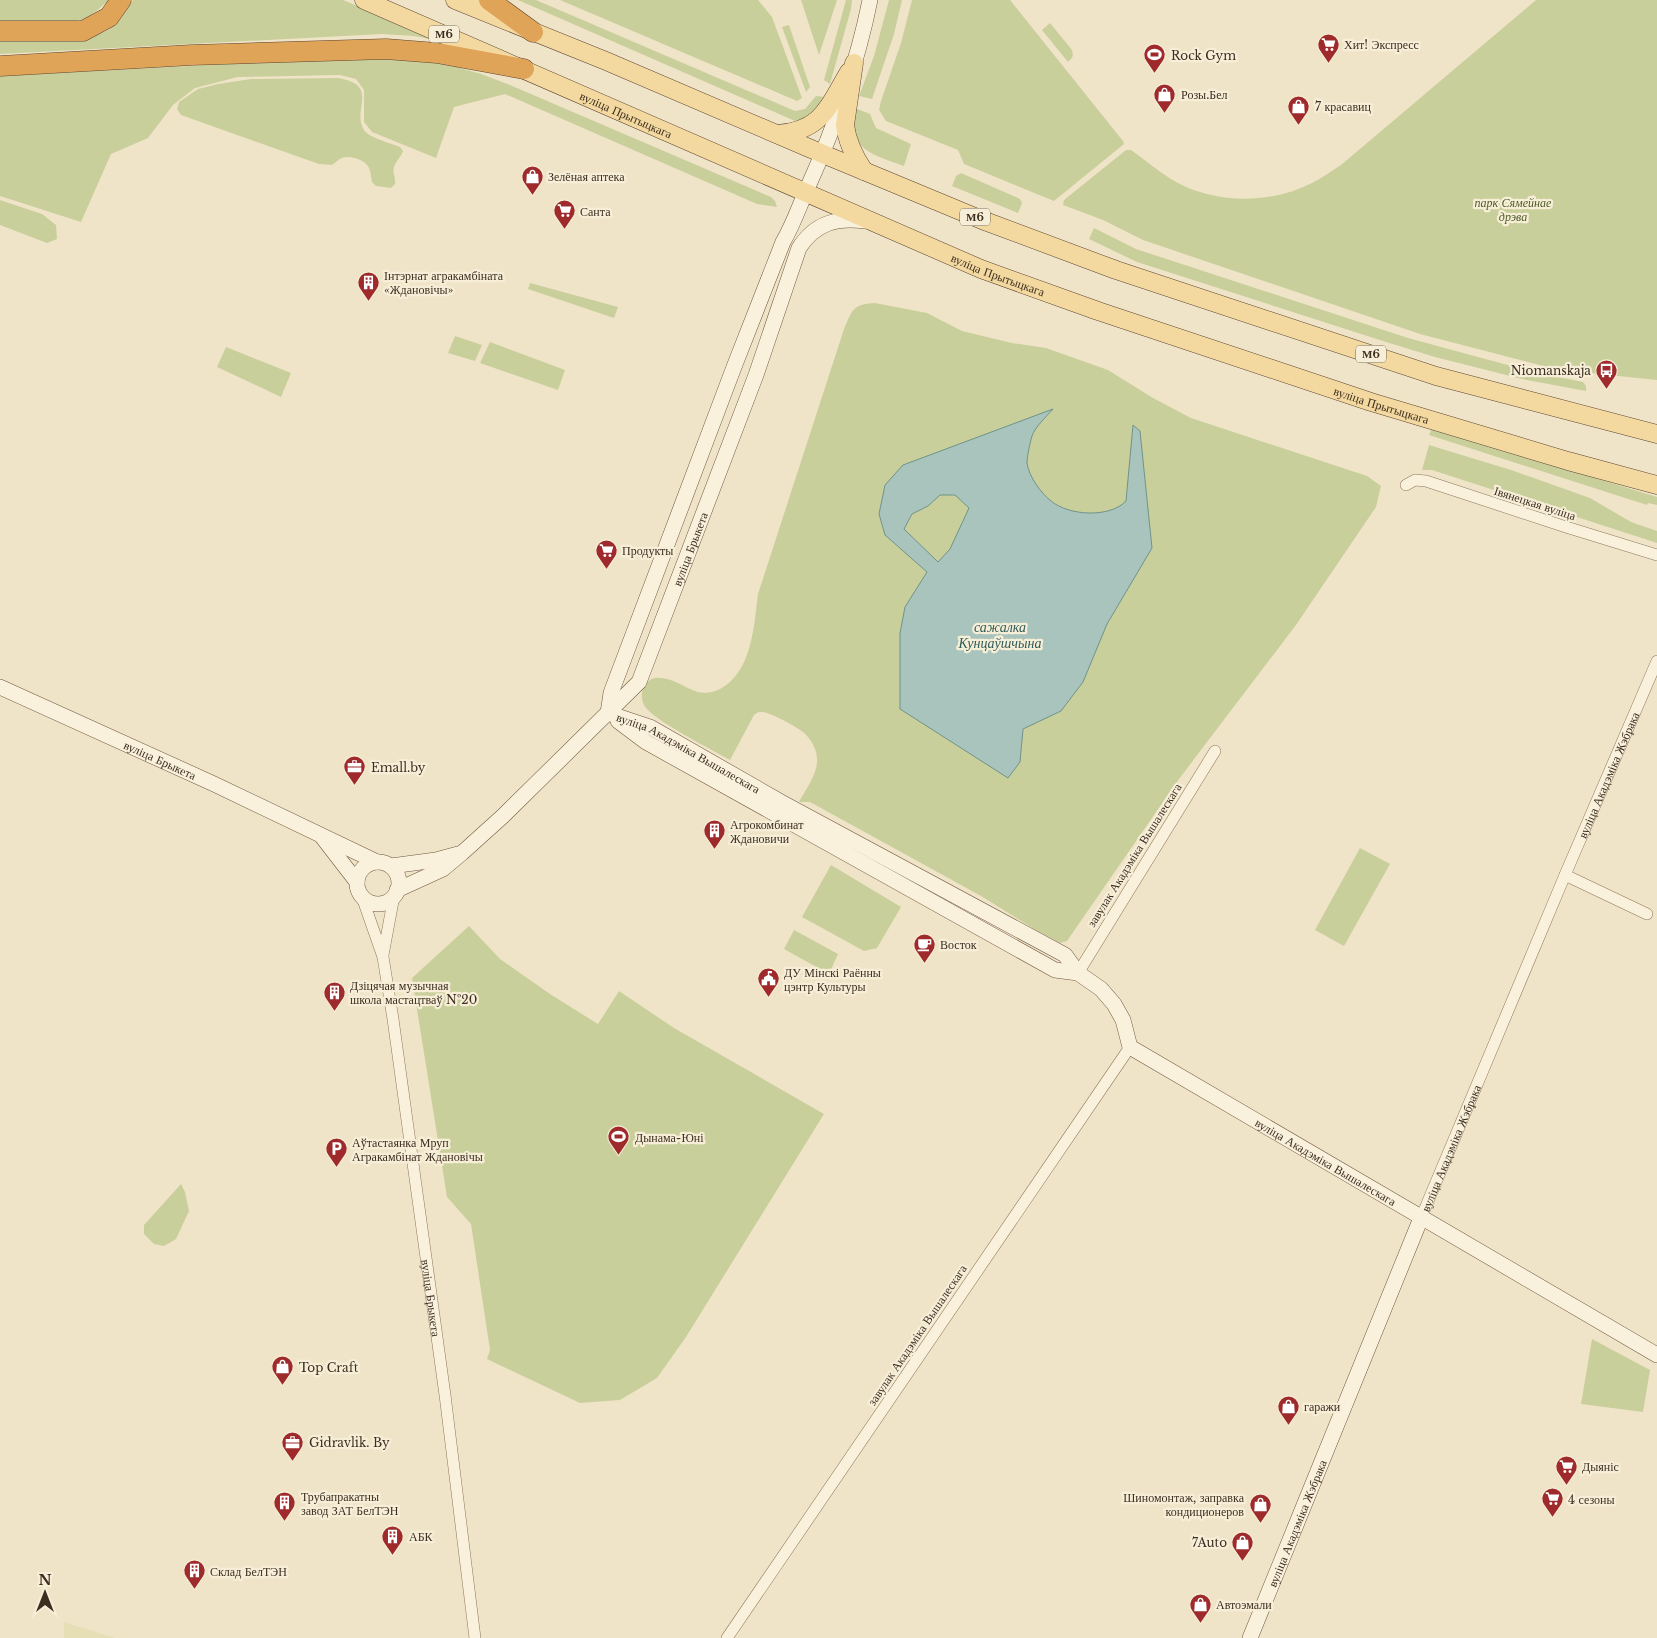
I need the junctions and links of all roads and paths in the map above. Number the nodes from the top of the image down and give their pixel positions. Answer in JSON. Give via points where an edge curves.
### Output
{"nodes":[{"id":1,"x":121,"y":0,"type":"edge"},
{"id":2,"x":364,"y":0,"type":"edge"},
{"id":3,"x":455,"y":0,"type":"edge"},
{"id":4,"x":489,"y":0,"type":"edge"},
{"id":5,"x":870,"y":0,"type":"edge"},
{"id":6,"x":0,"y":31,"type":"edge"},
{"id":7,"x":533,"y":32,"type":"junction"},
{"id":8,"x":854,"y":63,"type":"junction"},
{"id":9,"x":0,"y":66,"type":"edge"},
{"id":10,"x":524,"y":69,"type":"junction"},
{"id":11,"x":777,"y":134,"type":"junction"},
{"id":12,"x":823,"y":154,"type":"junction"},
{"id":13,"x":864,"y":171,"type":"junction"},
{"id":14,"x":806,"y":192,"type":"junction"},
{"id":15,"x":874,"y":223,"type":"junction"},
{"id":16,"x":734,"y":367,"type":"junction"},
{"id":17,"x":756,"y":375,"type":"junction"},
{"id":18,"x":1657,"y":434,"type":"edge"},
{"id":19,"x":1406,"y":485,"type":"dead end"},
{"id":20,"x":1657,"y":485,"type":"edge"},
{"id":21,"x":663,"y":554,"type":"junction"},
{"id":22,"x":1657,"y":555,"type":"edge"},
{"id":23,"x":684,"y":563,"type":"junction"},
{"id":24,"x":1657,"y":661,"type":"edge"},
{"id":25,"x":0,"y":687,"type":"edge"},
{"id":26,"x":608,"y":713,"type":"junction"},
{"id":27,"x":1215,"y":751,"type":"dead end"},
{"id":28,"x":320,"y":835,"type":"junction"},
{"id":29,"x":462,"y":853,"type":"junction"},
{"id":30,"x":384,"y":864,"type":"junction"},
{"id":31,"x":1565,"y":875,"type":"junction"},
{"id":32,"x":359,"y":889,"type":"junction"},
{"id":33,"x":396,"y":893,"type":"junction"},
{"id":34,"x":1647,"y":914,"type":"dead end"},
{"id":35,"x":383,"y":957,"type":"junction"},
{"id":36,"x":1078,"y":973,"type":"junction"},
{"id":37,"x":1130,"y":1048,"type":"junction"},
{"id":38,"x":1421,"y":1218,"type":"junction"},
{"id":39,"x":1631,"y":1340,"type":"junction"},
{"id":40,"x":1657,"y":1343,"type":"edge"},
{"id":41,"x":1657,"y":1355,"type":"edge"},
{"id":42,"x":475,"y":1638,"type":"edge"},
{"id":43,"x":728,"y":1638,"type":"edge"},
{"id":44,"x":1250,"y":1638,"type":"edge"}],
"edges":[{"from":1,"to":6,"type":"highway","via":[[109,17],[84,31]]},
{"from":2,"to":10,"type":"main road","name":"вуліца Прытыцкага","number":"М6"},
{"from":3,"to":7,"type":"main road","number":"М6"},
{"from":4,"to":7,"type":"highway"},
{"from":5,"to":8,"type":"street","name":"вуліца Брыкета"},
{"from":7,"to":11,"type":"main road","number":"М6"},
{"from":8,"to":11,"type":"main road","via":[[822,117],[806,129]]},
{"from":8,"to":12,"type":"street","name":"вуліца Брыкета"},
{"from":8,"to":13,"type":"main road","via":[[845,125],[854,155]]},
{"from":9,"to":10,"type":"highway","via":[[386,49],[437,53]]},
{"from":10,"to":14,"type":"main road","name":"вуліца Прытыцкага","number":"М6"},
{"from":11,"to":12,"type":"main road","number":"М6"},
{"from":12,"to":13,"type":"main road","number":"М6"},
{"from":12,"to":14,"type":"street","name":"вуліца Брыкета"},
{"from":13,"to":18,"type":"main road","number":"М6","via":[[982,220],[1165,287],[1436,376]]},
{"from":14,"to":15,"type":"main road","name":"вуліца Прытыцкага","number":"М6"},
{"from":14,"to":16,"type":"street","name":"вуліца Брыкета"},
{"from":15,"to":17,"type":"street","name":"вуліца Брыкета","via":[[852,219],[835,221],[819,227],[806,238],[799,248]]},
{"from":15,"to":20,"type":"main road","name":"вуліца Прытыцкага","number":"М6","via":[[981,269],[1098,311],[1371,402]]},
{"from":16,"to":17,"type":"street"},
{"from":16,"to":21,"type":"street","name":"вуліца Брыкета"},
{"from":17,"to":23,"type":"street","name":"вуліца Брыкета"},
{"from":19,"to":22,"type":"street","name":"Івянецкая вуліца","via":[[1415,480],[1426,480]]},
{"from":21,"to":23,"type":"street"},
{"from":21,"to":26,"type":"street","name":"вуліца Брыкета","via":[[611,693]]},
{"from":23,"to":26,"type":"street","name":"вуліца Брыкета","via":[[639,682]]},
{"from":24,"to":31,"type":"street","name":"вуліца Акадэміка Жэбрака"},
{"from":25,"to":28,"type":"street","name":"вуліца Брыкета"},
{"from":26,"to":29,"type":"street","name":"вуліца Брыкета"},
{"from":26,"to":36,"type":"street","name":"вуліца Акадэміка Вышалескага","via":[[650,727],[781,802],[1065,955]]},
{"from":27,"to":36,"type":"street","name":"завулак Акадэміка Вышалескага"},
{"from":28,"to":30,"type":"street","name":"вуліца Брыкета"},
{"from":28,"to":32,"type":"street","name":"вуліца Брыкета"},
{"from":29,"to":30,"type":"street","name":"вуліца Брыкета","via":[[436,860]]},
{"from":29,"to":33,"type":"street","name":"вуліца Брыкета","via":[[442,869]]},
{"from":30,"to":32,"type":"street","via":[[369,864],[363,868],[358,875]]},
{"from":30,"to":33,"type":"street","via":[[398,877]]},
{"from":31,"to":34,"type":"street"},
{"from":31,"to":38,"type":"street","name":"вуліца Акадэміка Жэбрака"},
{"from":32,"to":33,"type":"street","via":[[367,901],[382,904]]},
{"from":32,"to":35,"type":"street","name":"вуліца Брыкета"},
{"from":33,"to":35,"type":"street","name":"вуліца Брыкета"},
{"from":35,"to":42,"type":"street","name":"вуліца Брыкета","via":[[427,1262]]},
{"from":36,"to":37,"type":"street","name":"вуліца Акадэміка Вышалескага","via":[[1101,989],[1114,1004],[1123,1020]]},
{"from":37,"to":38,"type":"street","name":"вуліца Акадэміка Вышалескага"},
{"from":37,"to":43,"type":"street","name":"завулак Акадэміка Вышалескага"},
{"from":38,"to":39,"type":"street","name":"вуліца Акадэміка Вышалескага"},
{"from":38,"to":44,"type":"street","name":"вуліца Акадэміка Жэбрака"},
{"from":39,"to":40,"type":"street"},
{"from":39,"to":41,"type":"street","name":"вуліца Акадэміка Вышалескага"}]}
